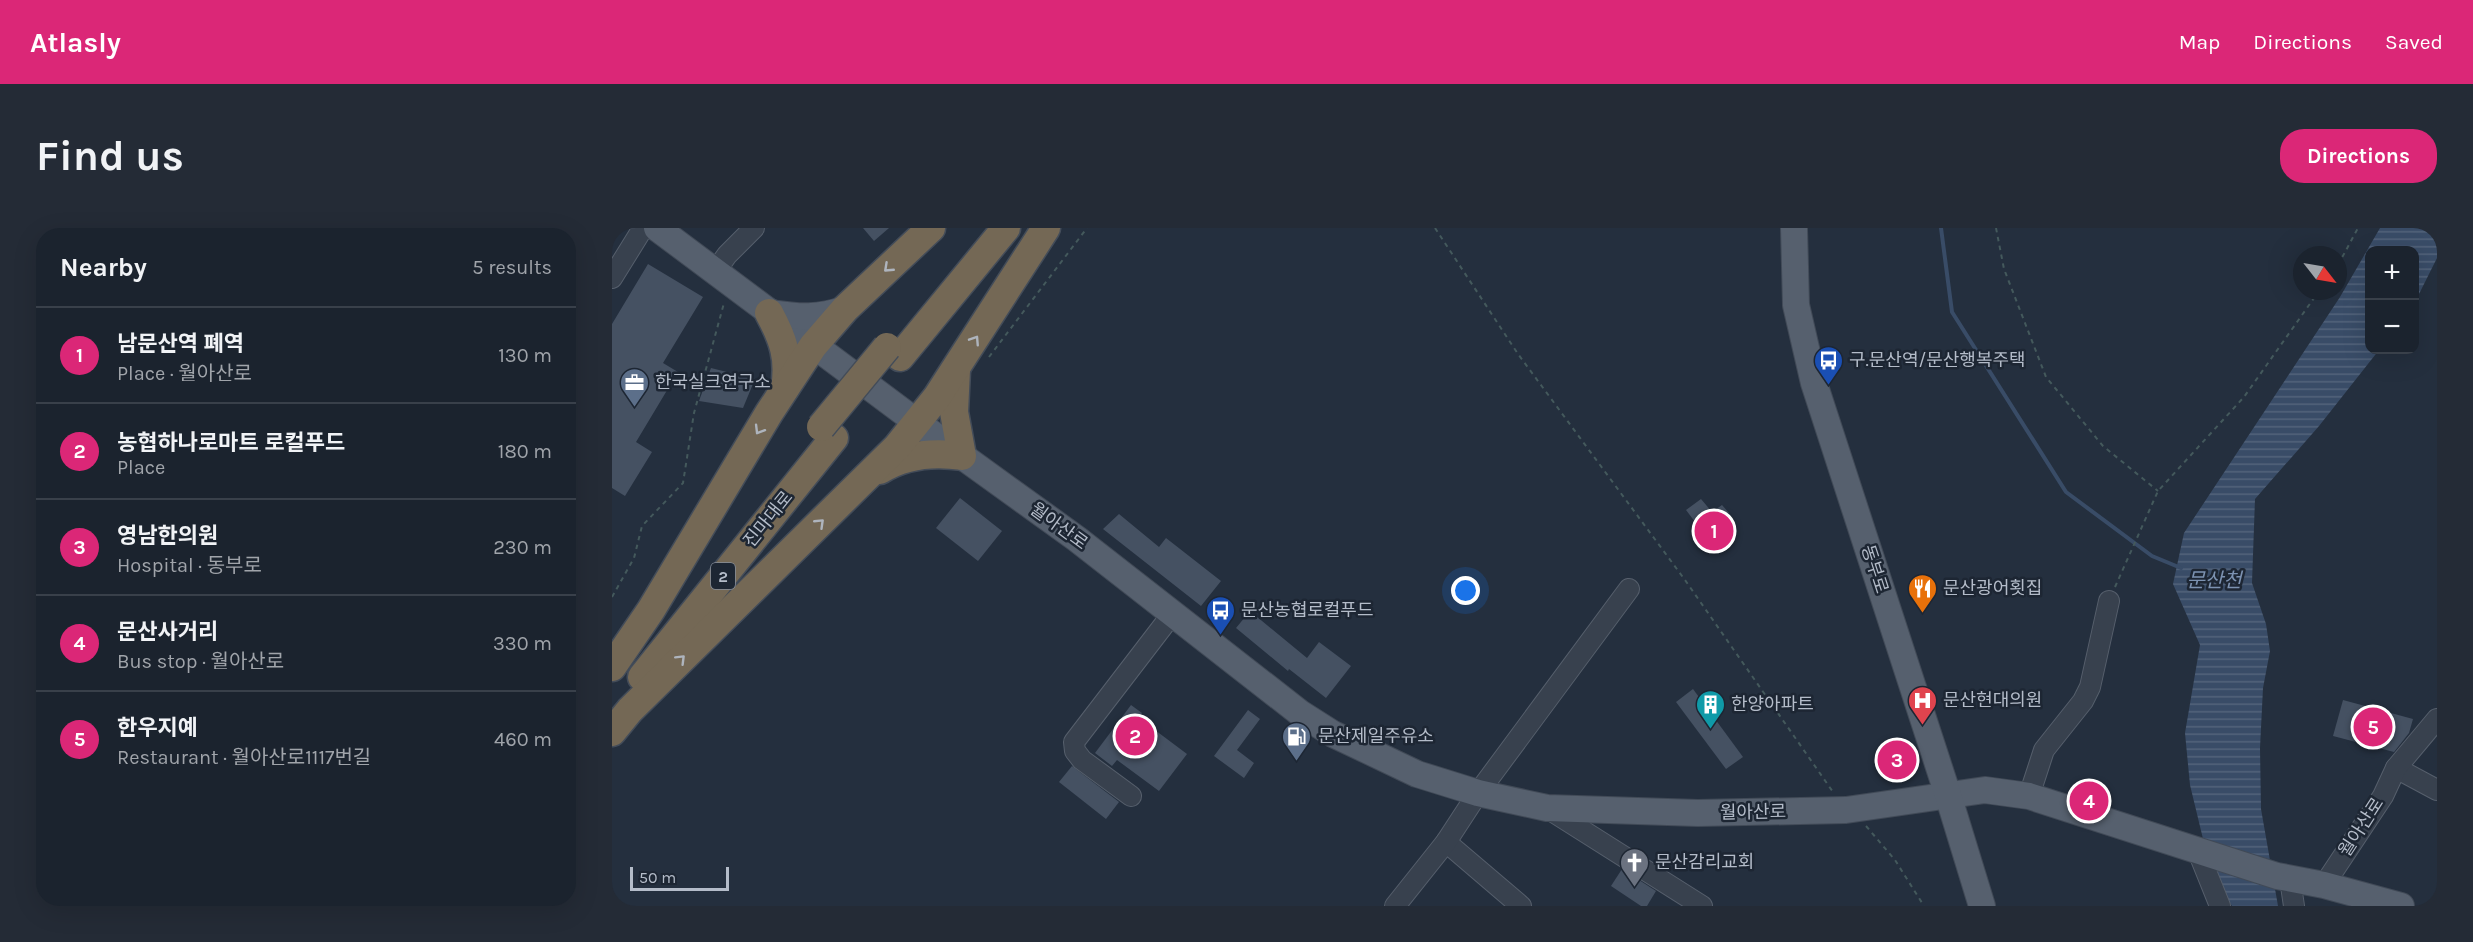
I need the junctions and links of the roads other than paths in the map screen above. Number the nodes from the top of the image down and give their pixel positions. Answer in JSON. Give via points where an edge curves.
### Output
{"nodes":[{"id":1,"x":643,"y":228,"type":"edge"},
{"id":2,"x":657,"y":228,"type":"edge"},
{"id":3,"x":754,"y":228,"type":"edge"},
{"id":4,"x":931,"y":228,"type":"edge"},
{"id":5,"x":985,"y":228,"type":"edge"},
{"id":6,"x":1006,"y":228,"type":"edge"},
{"id":7,"x":1046,"y":228,"type":"edge"},
{"id":8,"x":1794,"y":228,"type":"edge"},
{"id":9,"x":722,"y":277,"type":"junction"},
{"id":10,"x":612,"y":278,"type":"edge"},
{"id":11,"x":844,"y":309,"type":"junction"},
{"id":12,"x":769,"y":313,"type":"junction"},
{"id":13,"x":813,"y":346,"type":"junction"},
{"id":14,"x":894,"y":352,"type":"junction"},
{"id":15,"x":957,"y":368,"type":"junction"},
{"id":16,"x":785,"y":389,"type":"junction"},
{"id":17,"x":918,"y":422,"type":"junction"},
{"id":18,"x":828,"y":432,"type":"junction"},
{"id":19,"x":962,"y":456,"type":"junction"},
{"id":20,"x":863,"y":481,"type":"junction"},
{"id":21,"x":1629,"y":590,"type":"dead end"},
{"id":22,"x":2109,"y":601,"type":"road end"},
{"id":23,"x":1173,"y":613,"type":"junction"},
{"id":24,"x":612,"y":667,"type":"edge"},
{"id":25,"x":612,"y":687,"type":"edge"},
{"id":26,"x":612,"y":713,"type":"edge"},
{"id":27,"x":2437,"y":718,"type":"edge"},
{"id":28,"x":612,"y":732,"type":"edge"},
{"id":29,"x":2397,"y":768,"type":"junction"},
{"id":30,"x":2437,"y":790,"type":"edge"},
{"id":31,"x":1478,"y":793,"type":"junction"},
{"id":32,"x":1948,"y":795,"type":"junction"},
{"id":33,"x":1131,"y":796,"type":"dead end"},
{"id":34,"x":2029,"y":796,"type":"junction"},
{"id":35,"x":1547,"y":808,"type":"junction"},
{"id":36,"x":1446,"y":842,"type":"junction"},
{"id":37,"x":2197,"y":849,"type":"junction"},
{"id":38,"x":2284,"y":877,"type":"junction"},
{"id":39,"x":2324,"y":885,"type":"junction"},
{"id":40,"x":1395,"y":906,"type":"edge"},
{"id":41,"x":1521,"y":906,"type":"edge"},
{"id":42,"x":1702,"y":906,"type":"edge"},
{"id":43,"x":1982,"y":906,"type":"edge"},
{"id":44,"x":2220,"y":906,"type":"edge"},
{"id":45,"x":2294,"y":906,"type":"edge"},
{"id":46,"x":2401,"y":906,"type":"edge"}],
"edges":[{"from":1,"to":10,"type":"street"},
{"from":2,"to":9,"type":"main road","name":"월아산로"},
{"from":3,"to":9,"type":"street","via":[[727,255]]},
{"from":4,"to":11,"type":"highway","one_way":true},
{"from":5,"to":14,"type":"highway","number":"2"},
{"from":6,"to":14,"type":"highway","number":"2"},
{"from":15,"to":7,"type":"highway","one_way":true},
{"from":8,"to":32,"type":"main road","name":"동부로","via":[[1796,305],[1815,383]]},
{"from":9,"to":12,"type":"main road","name":"월아산로"},
{"from":11,"to":12,"type":"main road","via":[[810,318]]},
{"from":11,"to":13,"type":"highway"},
{"from":12,"to":13,"type":"main road","name":"월아산로"},
{"from":12,"to":16,"type":"highway","via":[[787,355]]},
{"from":13,"to":16,"type":"highway"},
{"from":13,"to":17,"type":"main road","name":"월아산로"},
{"from":14,"to":18,"type":"highway","number":"2"},
{"from":15,"to":17,"type":"highway"},
{"from":15,"to":19,"type":"highway","via":[[954,412]]},
{"from":16,"to":24,"type":"highway","one_way":true},
{"from":17,"to":19,"type":"main road","name":"월아산로"},
{"from":17,"to":20,"type":"highway"},
{"from":18,"to":25,"type":"highway","name":"진마대로","number":"2"},
{"from":18,"to":26,"type":"highway","name":"진마대로","number":"2"},
{"from":19,"to":20,"type":"highway","via":[[929,454],[908,458]]},
{"from":19,"to":23,"type":"main road","name":"월아산로"},
{"from":28,"to":20,"type":"highway","one_way":true},
{"from":21,"to":31,"type":"street"},
{"from":22,"to":34,"type":"street","via":[[2090,687],[2044,750]]},
{"from":23,"to":31,"type":"main road","name":"월아산로","via":[[1333,734],[1381,759]]},
{"from":23,"to":33,"type":"street","via":[[1074,742],[1082,760]]},
{"from":27,"to":29,"type":"street","name":"월아산로"},
{"from":29,"to":30,"type":"street"},
{"from":29,"to":39,"type":"street","name":"월아산로"},
{"from":31,"to":35,"type":"main road","name":"월아산로"},
{"from":31,"to":36,"type":"street"},
{"from":32,"to":34,"type":"main road","name":"월아산로","via":[[1985,790]]},
{"from":32,"to":35,"type":"main road","name":"월아산로","via":[[1846,810],[1698,813]]},
{"from":32,"to":43,"type":"main road","name":"동부로"},
{"from":34,"to":37,"type":"main road","name":"월아산로"},
{"from":35,"to":42,"type":"street"},
{"from":36,"to":40,"type":"street"},
{"from":36,"to":41,"type":"street"},
{"from":37,"to":38,"type":"main road","name":"월아산로"},
{"from":37,"to":44,"type":"street"},
{"from":38,"to":39,"type":"main road"},
{"from":38,"to":45,"type":"street"},
{"from":39,"to":46,"type":"main road"}]}
